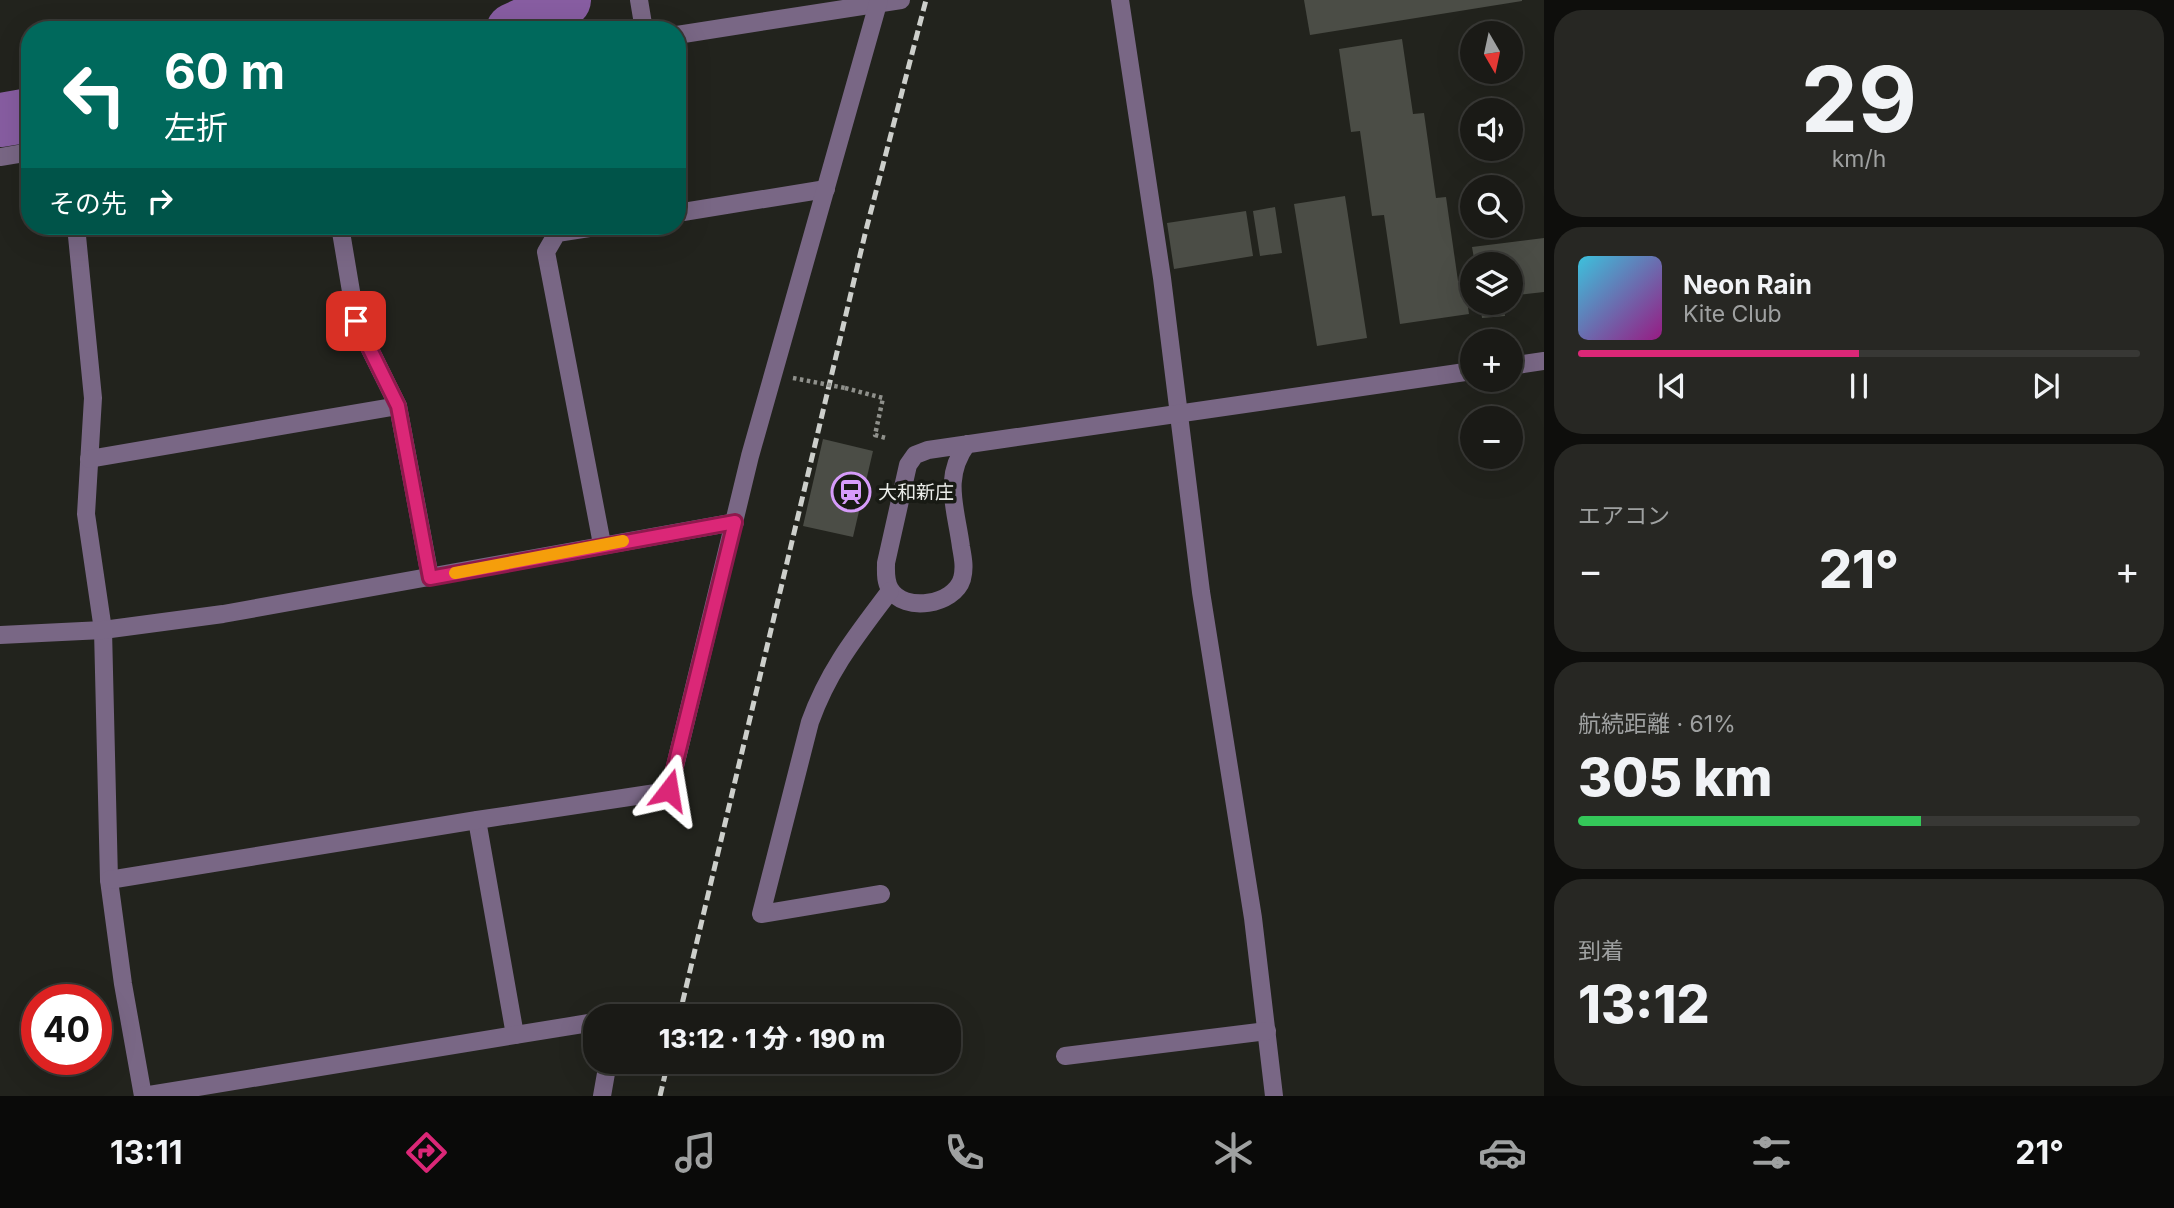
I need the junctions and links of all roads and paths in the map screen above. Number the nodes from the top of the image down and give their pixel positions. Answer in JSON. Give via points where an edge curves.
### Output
{"nodes":[{"id":1,"x":639,"y":0,"type":"edge"},
{"id":2,"x":901,"y":0,"type":"edge"},
{"id":3,"x":1120,"y":0,"type":"edge"},
{"id":4,"x":878,"y":2,"type":"edge"},
{"id":5,"x":642,"y":21,"type":"edge"},
{"id":6,"x":686,"y":34,"type":"edge"},
{"id":7,"x":21,"y":154,"type":"edge"},
{"id":8,"x":0,"y":157,"type":"edge"},
{"id":9,"x":826,"y":189,"type":"junction"},
{"id":10,"x":686,"y":212,"type":"edge"},
{"id":11,"x":77,"y":235,"type":"edge"},
{"id":12,"x":342,"y":235,"type":"edge"},
{"id":13,"x":556,"y":235,"type":"edge"},
{"id":14,"x":1544,"y":361,"type":"edge"},
{"id":15,"x":1523,"y":364,"type":"edge"},
{"id":16,"x":1460,"y":373,"type":"edge"},
{"id":17,"x":793,"y":378,"type":"dead end"},
{"id":18,"x":398,"y":406,"type":"junction"},
{"id":19,"x":1180,"y":412,"type":"junction"},
{"id":20,"x":886,"y":438,"type":"dead end"},
{"id":21,"x":967,"y":444,"type":"junction"},
{"id":22,"x":89,"y":459,"type":"junction"},
{"id":23,"x":735,"y":522,"type":"junction"},
{"id":24,"x":602,"y":544,"type":"junction"},
{"id":25,"x":430,"y":578,"type":"junction"},
{"id":26,"x":891,"y":591,"type":"junction"},
{"id":27,"x":103,"y":630,"type":"junction"},
{"id":28,"x":0,"y":635,"type":"edge"},
{"id":29,"x":477,"y":820,"type":"junction"},
{"id":30,"x":109,"y":880,"type":"junction"},
{"id":31,"x":881,"y":894,"type":"dead end"},
{"id":32,"x":583,"y":1024,"type":"edge"},
{"id":33,"x":1267,"y":1031,"type":"junction"},
{"id":34,"x":515,"y":1035,"type":"junction"},
{"id":35,"x":1065,"y":1056,"type":"dead end"},
{"id":36,"x":606,"y":1074,"type":"edge"},
{"id":37,"x":143,"y":1096,"type":"edge"},
{"id":38,"x":603,"y":1096,"type":"edge"},
{"id":39,"x":1274,"y":1096,"type":"edge"}],
"edges":[{"from":1,"to":5,"type":"street"},
{"from":2,"to":4,"type":"street"},
{"from":3,"to":19,"type":"street"},
{"from":4,"to":6,"type":"street"},
{"from":4,"to":9,"type":"street"},
{"from":7,"to":8,"type":"street"},
{"from":9,"to":10,"type":"street"},
{"from":9,"to":23,"type":"street"},
{"from":11,"to":22,"type":"street","via":[[93,398]]},
{"from":12,"to":18,"type":"street","via":[[356,321]]},
{"from":13,"to":24,"type":"street","via":[[546,252]]},
{"from":14,"to":15,"type":"street"},
{"from":16,"to":19,"type":"street"},
{"from":17,"to":20,"type":"path","bridge":true,"via":[[883,398],[876,435]]},
{"from":18,"to":22,"type":"street"},
{"from":18,"to":25,"type":"street"},
{"from":19,"to":21,"type":"street"},
{"from":19,"to":33,"type":"street","via":[[1201,592]]},
{"from":21,"to":26,"type":"street","via":[[928,450],[915,455],[908,465],[886,563]]},
{"from":21,"to":26,"type":"street","via":[[956,459],[952,482],[964,568],[961,582],[952,594],[914,604]]},
{"from":22,"to":27,"type":"street","via":[[86,514]]},
{"from":23,"to":24,"type":"street"},
{"from":23,"to":29,"type":"street","via":[[669,790]]},
{"from":24,"to":25,"type":"street"},
{"from":25,"to":27,"type":"street"},
{"from":26,"to":31,"type":"street","via":[[821,692],[761,914]]},
{"from":27,"to":28,"type":"street"},
{"from":27,"to":30,"type":"street"},
{"from":29,"to":30,"type":"street"},
{"from":29,"to":34,"type":"street"},
{"from":30,"to":37,"type":"street"},
{"from":32,"to":34,"type":"street"},
{"from":33,"to":35,"type":"street"},
{"from":33,"to":39,"type":"street"},
{"from":34,"to":37,"type":"street"},
{"from":36,"to":38,"type":"street"}]}
